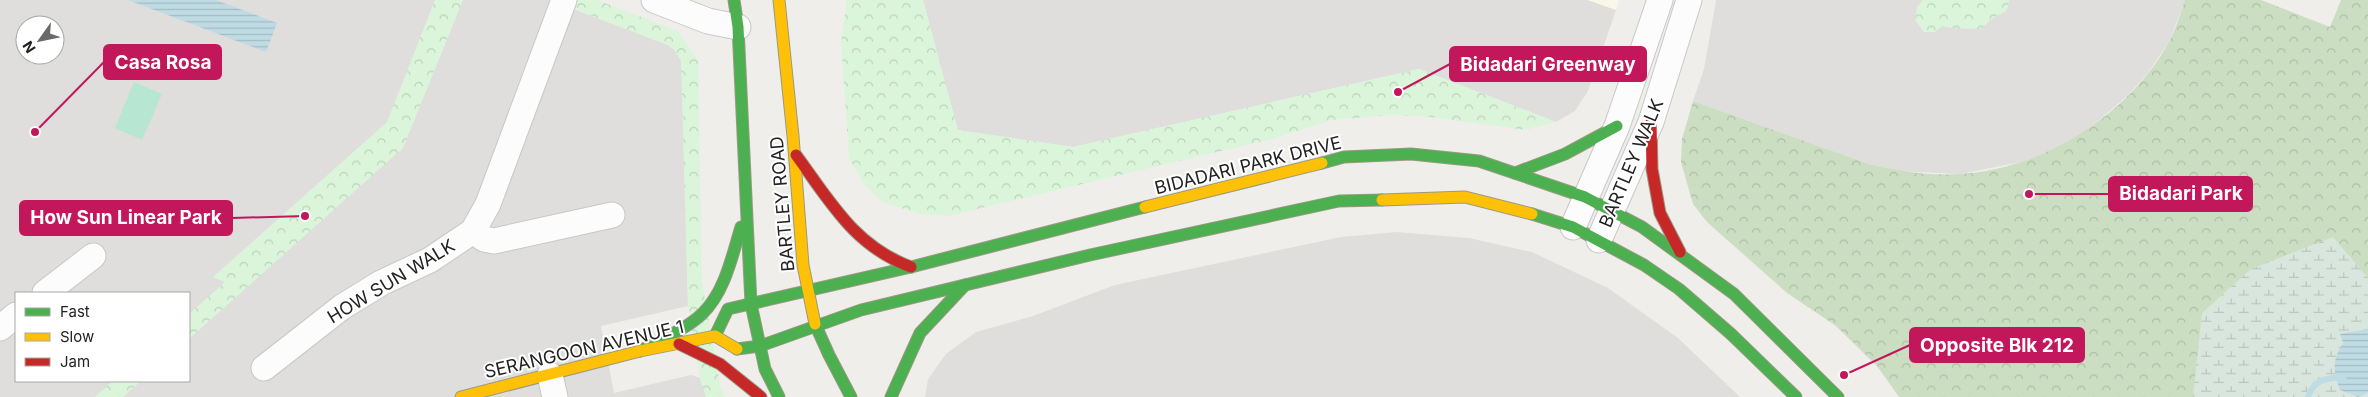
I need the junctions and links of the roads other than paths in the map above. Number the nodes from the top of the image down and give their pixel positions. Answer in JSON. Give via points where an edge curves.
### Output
{"nodes":[{"id":1,"x":564,"y":0,"type":"edge"},
{"id":2,"x":654,"y":0,"type":"edge"},
{"id":3,"x":734,"y":0,"type":"edge"},
{"id":4,"x":779,"y":0,"type":"edge"},
{"id":5,"x":1660,"y":0,"type":"edge"},
{"id":6,"x":1689,"y":0,"type":"edge"},
{"id":7,"x":738,"y":27,"type":"junction"},
{"id":8,"x":1652,"y":122,"type":"junction"},
{"id":9,"x":1617,"y":126,"type":"junction"},
{"id":10,"x":796,"y":155,"type":"junction"},
{"id":11,"x":1479,"y":160,"type":"junction"},
{"id":12,"x":1514,"y":174,"type":"junction"},
{"id":13,"x":1498,"y":182,"type":"dead end"},
{"id":14,"x":1488,"y":193,"type":"dead end"},
{"id":15,"x":1465,"y":197,"type":"junction"},
{"id":16,"x":1585,"y":197,"type":"junction"},
{"id":17,"x":1612,"y":210,"type":"junction"},
{"id":18,"x":746,"y":214,"type":"junction"},
{"id":19,"x":612,"y":215,"type":"dead end"},
{"id":20,"x":1573,"y":227,"type":"junction"},
{"id":21,"x":473,"y":231,"type":"junction"},
{"id":22,"x":1599,"y":240,"type":"junction"},
{"id":23,"x":1681,"y":254,"type":"junction"},
{"id":24,"x":92,"y":256,"type":"dead end"},
{"id":25,"x":911,"y":267,"type":"junction"},
{"id":26,"x":966,"y":285,"type":"junction"},
{"id":27,"x":46,"y":292,"type":"edge"},
{"id":28,"x":808,"y":292,"type":"junction"},
{"id":29,"x":751,"y":304,"type":"junction"},
{"id":30,"x":15,"y":316,"type":"edge"},
{"id":31,"x":817,"y":327,"type":"junction"},
{"id":32,"x":0,"y":328,"type":"edge"},
{"id":33,"x":716,"y":336,"type":"junction"},
{"id":34,"x":679,"y":344,"type":"junction"},
{"id":35,"x":760,"y":346,"type":"junction"},
{"id":36,"x":640,"y":351,"type":"junction"},
{"id":37,"x":264,"y":368,"type":"dead end"},
{"id":38,"x":552,"y":386,"type":"edge"},
{"id":39,"x":461,"y":397,"type":"edge"},
{"id":40,"x":762,"y":397,"type":"edge"},
{"id":41,"x":779,"y":397,"type":"edge"},
{"id":42,"x":851,"y":397,"type":"edge"},
{"id":43,"x":892,"y":397,"type":"edge"},
{"id":44,"x":1796,"y":397,"type":"edge"},
{"id":45,"x":1838,"y":397,"type":"edge"}],
"edges":[{"from":1,"to":21,"type":"street","name":"HOW SUN WALK","via":[[488,204]]},
{"from":2,"to":7,"type":"street","via":[[708,21]]},
{"from":3,"to":7,"type":"main road","name":"BARTLEY ROAD"},
{"from":4,"to":10,"type":"main road","name":"BARTLEY ROAD"},
{"from":5,"to":9,"type":"street","name":"BARTLEY WALK"},
{"from":6,"to":8,"type":"street","name":"BARTLEY WALK"},
{"from":7,"to":18,"type":"main road","name":"BARTLEY ROAD"},
{"from":8,"to":17,"type":"street","name":"BARTLEY WALK"},
{"from":8,"to":23,"type":"main road","via":[[1652,169],[1660,213]]},
{"from":9,"to":12,"type":"main road","via":[[1565,154]]},
{"from":9,"to":16,"type":"street","name":"BARTLEY WALK"},
{"from":10,"to":25,"type":"main road","via":[[864,239],[885,256]]},
{"from":10,"to":28,"type":"main road","name":"BARTLEY ROAD","via":[[800,240]]},
{"from":11,"to":12,"type":"main road","name":"BIDADARI PARK DRIVE"},
{"from":11,"to":13,"type":"main road"},
{"from":11,"to":25,"type":"main road","name":"BIDADARI PARK DRIVE","via":[[1411,154],[1344,157]]},
{"from":12,"to":16,"type":"main road","name":"BIDADARI PARK DRIVE"},
{"from":14,"to":15,"type":"main road"},
{"from":15,"to":20,"type":"main road"},
{"from":15,"to":26,"type":"main road","via":[[1339,201]]},
{"from":16,"to":17,"type":"main road","name":"BIDADARI PARK DRIVE"},
{"from":16,"to":20,"type":"street","name":"BARTLEY WALK"},
{"from":17,"to":22,"type":"street","name":"BARTLEY WALK"},
{"from":17,"to":23,"type":"main road","name":"BIDADARI PARK DRIVE"},
{"from":18,"to":29,"type":"main road","name":"BARTLEY ROAD"},
{"from":18,"to":36,"type":"main road","via":[[709,306],[695,319]]},
{"from":19,"to":21,"type":"street","name":"HOW SUN WALK","via":[[494,241]]},
{"from":20,"to":22,"type":"main road"},
{"from":21,"to":37,"type":"street","name":"HOW SUN WALK","via":[[430,260],[381,283],[342,307]]},
{"from":22,"to":44,"type":"main road","via":[[1644,264],[1679,289]]},
{"from":23,"to":45,"type":"main road","name":"BIDADARI PARK DRIVE","via":[[1734,294]]},
{"from":24,"to":27,"type":"street"},
{"from":25,"to":28,"type":"main road","name":"BIDADARI PARK DRIVE"},
{"from":26,"to":31,"type":"main road","via":[[861,310]]},
{"from":26,"to":43,"type":"main road","via":[[920,333]]},
{"from":28,"to":29,"type":"main road"},
{"from":28,"to":31,"type":"main road","name":"BARTLEY ROAD"},
{"from":29,"to":33,"type":"main road","via":[[728,309]]},
{"from":29,"to":35,"type":"main road","name":"BARTLEY ROAD"},
{"from":30,"to":32,"type":"street"},
{"from":31,"to":35,"type":"main road"},
{"from":31,"to":42,"type":"main road","name":"BARTLEY ROAD"},
{"from":33,"to":34,"type":"main road","name":"SERANGOON AVENUE 1"},
{"from":33,"to":35,"type":"main road","via":[[737,349]]},
{"from":34,"to":36,"type":"main road","name":"SERANGOON AVENUE 1"},
{"from":34,"to":40,"type":"main road","via":[[720,364]]},
{"from":35,"to":41,"type":"main road","name":"BARTLEY ROAD","via":[[765,369]]},
{"from":36,"to":38,"type":"main road","name":"SERANGOON AVENUE 1"},
{"from":38,"to":39,"type":"main road","name":"SERANGOON AVENUE 1"}]}
